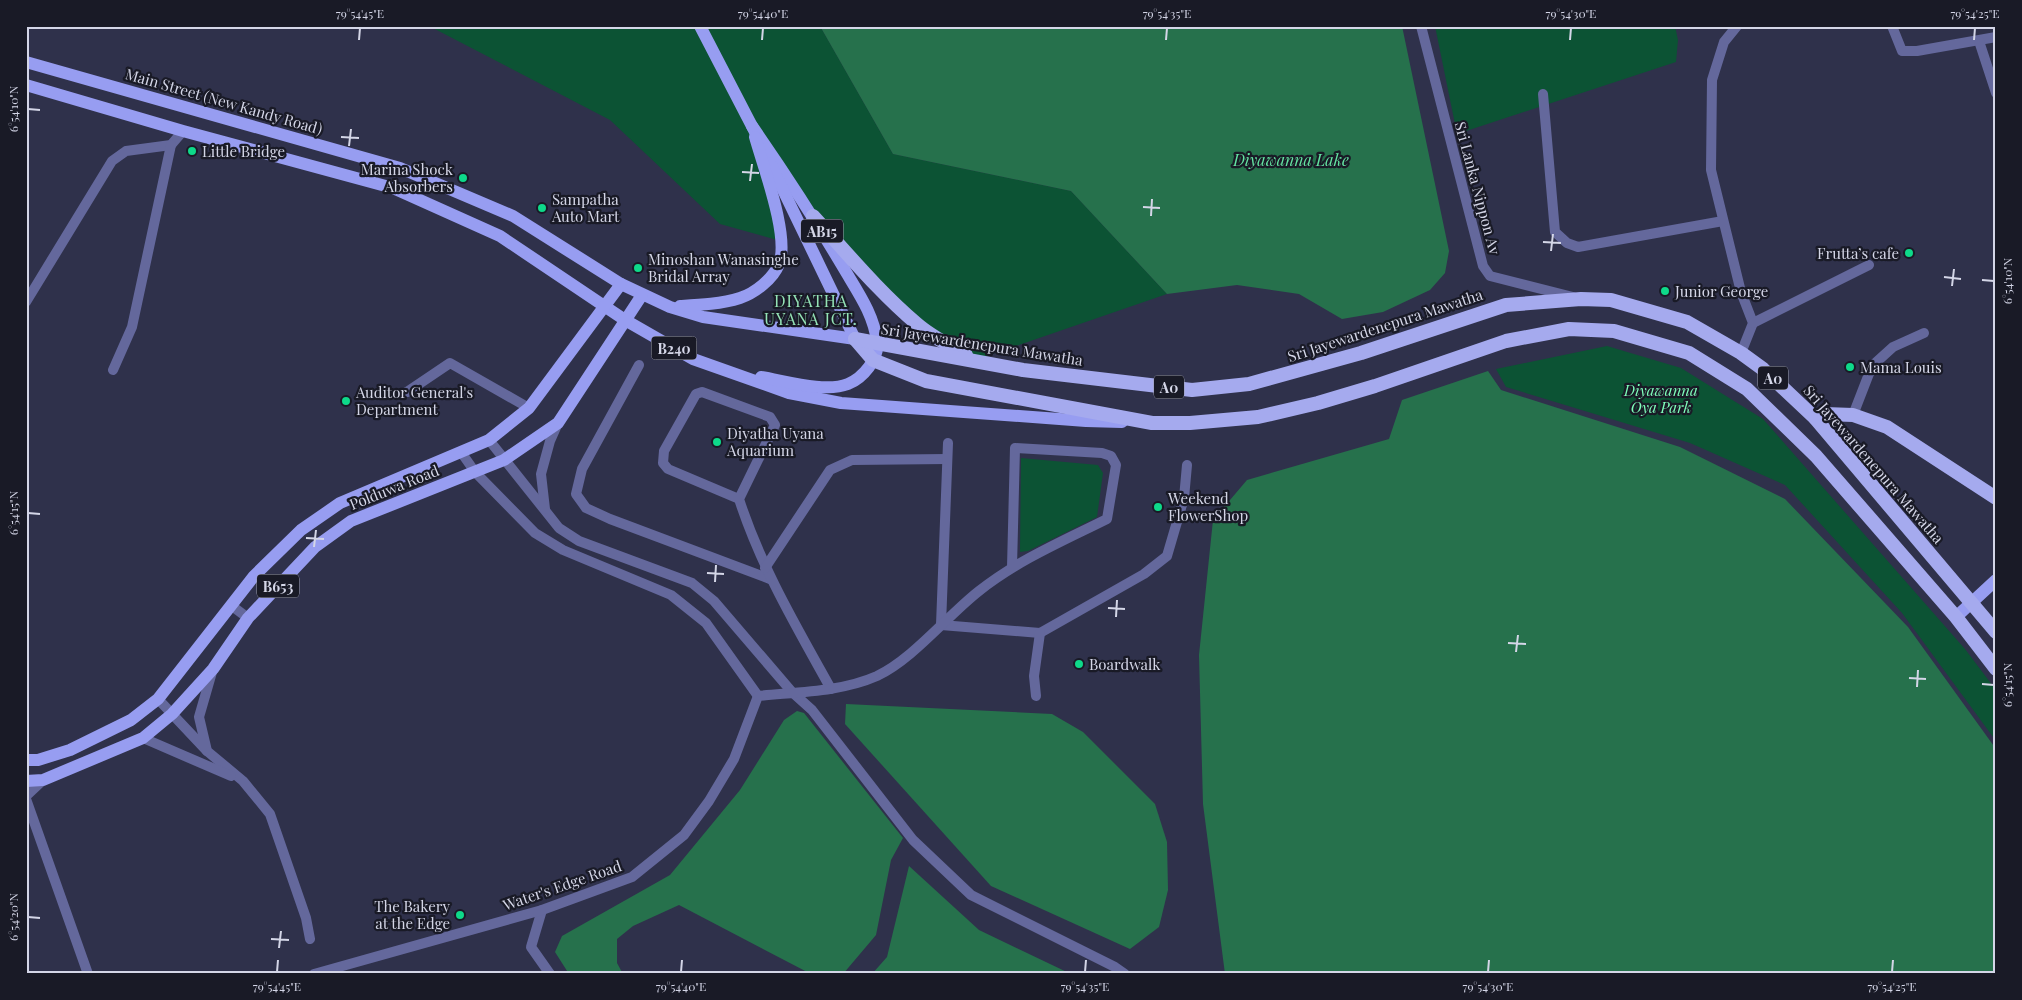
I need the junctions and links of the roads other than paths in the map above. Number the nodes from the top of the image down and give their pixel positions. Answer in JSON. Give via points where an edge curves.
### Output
{"nodes":[{"id":1,"x":700,"y":26,"type":"edge"},
{"id":2,"x":1421,"y":26,"type":"edge"},
{"id":3,"x":1737,"y":26,"type":"edge"},
{"id":4,"x":1892,"y":26,"type":"edge"},
{"id":5,"x":1996,"y":37,"type":"edge"},
{"id":6,"x":1979,"y":41,"type":"junction"},
{"id":7,"x":26,"y":62,"type":"edge"},
{"id":8,"x":26,"y":85,"type":"edge"},
{"id":9,"x":1996,"y":93,"type":"edge"},
{"id":10,"x":1543,"y":94,"type":"dead end"},
{"id":11,"x":752,"y":126,"type":"junction"},
{"id":12,"x":183,"y":130,"type":"junction"},
{"id":13,"x":171,"y":145,"type":"junction"},
{"id":14,"x":813,"y":216,"type":"junction"},
{"id":15,"x":1723,"y":221,"type":"junction"},
{"id":16,"x":1869,"y":265,"type":"dead end"},
{"id":17,"x":621,"y":284,"type":"junction"},
{"id":18,"x":642,"y":295,"type":"junction"},
{"id":19,"x":1581,"y":299,"type":"junction"},
{"id":20,"x":26,"y":302,"type":"edge"},
{"id":21,"x":605,"y":306,"type":"junction"},
{"id":22,"x":670,"y":307,"type":"junction"},
{"id":23,"x":625,"y":320,"type":"junction"},
{"id":24,"x":1753,"y":323,"type":"junction"},
{"id":25,"x":1924,"y":333,"type":"dead end"},
{"id":26,"x":855,"y":339,"type":"junction"},
{"id":27,"x":877,"y":344,"type":"junction"},
{"id":28,"x":1741,"y":353,"type":"junction"},
{"id":29,"x":873,"y":360,"type":"junction"},
{"id":30,"x":975,"y":360,"type":"junction"},
{"id":31,"x":639,"y":365,"type":"dead end"},
{"id":32,"x":114,"y":370,"type":"dead end"},
{"id":33,"x":726,"y":372,"type":"junction"},
{"id":34,"x":408,"y":392,"type":"dead end"},
{"id":35,"x":529,"y":408,"type":"junction"},
{"id":36,"x":1853,"y":414,"type":"junction"},
{"id":37,"x":1815,"y":418,"type":"junction"},
{"id":38,"x":558,"y":423,"type":"junction"},
{"id":39,"x":1152,"y":423,"type":"junction"},
{"id":40,"x":489,"y":440,"type":"junction"},
{"id":41,"x":948,"y":443,"type":"dead end"},
{"id":42,"x":461,"y":452,"type":"junction"},
{"id":43,"x":504,"y":460,"type":"junction"},
{"id":44,"x":947,"y":460,"type":"junction"},
{"id":45,"x":1187,"y":465,"type":"dead end"},
{"id":46,"x":476,"y":472,"type":"junction"},
{"id":47,"x":1996,"y":498,"type":"edge"},
{"id":48,"x":739,"y":499,"type":"junction"},
{"id":49,"x":545,"y":509,"type":"junction"},
{"id":50,"x":1012,"y":567,"type":"junction"},
{"id":51,"x":765,"y":568,"type":"junction"},
{"id":52,"x":770,"y":579,"type":"junction"},
{"id":53,"x":1996,"y":580,"type":"edge"},
{"id":54,"x":1973,"y":602,"type":"junction"},
{"id":55,"x":232,"y":606,"type":"junction"},
{"id":56,"x":1956,"y":617,"type":"junction"},
{"id":57,"x":248,"y":618,"type":"junction"},
{"id":58,"x":941,"y":625,"type":"junction"},
{"id":59,"x":1040,"y":632,"type":"junction"},
{"id":60,"x":1996,"y":632,"type":"edge"},
{"id":61,"x":213,"y":669,"type":"junction"},
{"id":62,"x":1996,"y":669,"type":"edge"},
{"id":63,"x":831,"y":689,"type":"junction"},
{"id":64,"x":792,"y":692,"type":"junction"},
{"id":65,"x":758,"y":696,"type":"junction"},
{"id":66,"x":1036,"y":696,"type":"dead end"},
{"id":67,"x":158,"y":699,"type":"junction"},
{"id":68,"x":172,"y":714,"type":"junction"},
{"id":69,"x":143,"y":738,"type":"junction"},
{"id":70,"x":207,"y":751,"type":"junction"},
{"id":71,"x":26,"y":760,"type":"edge"},
{"id":72,"x":43,"y":780,"type":"junction"},
{"id":73,"x":26,"y":781,"type":"edge"},
{"id":74,"x":244,"y":781,"type":"junction"},
{"id":75,"x":26,"y":798,"type":"edge"},
{"id":76,"x":542,"y":910,"type":"junction"},
{"id":77,"x":310,"y":939,"type":"dead end"},
{"id":78,"x":88,"y":974,"type":"edge"},
{"id":79,"x":314,"y":974,"type":"edge"},
{"id":80,"x":550,"y":974,"type":"edge"},
{"id":81,"x":1125,"y":974,"type":"edge"}],
"edges":[{"from":1,"to":11,"type":"main road","number":"AB15"},
{"from":2,"to":19,"type":"street","name":"Sri Lanka Nippon Av","via":[[1483,266],[1490,276]]},
{"from":3,"to":15,"type":"street","via":[[1724,42],[1712,80],[1711,170]]},
{"from":4,"to":6,"type":"street","via":[[1902,51]]},
{"from":5,"to":6,"type":"street"},
{"from":6,"to":9,"type":"street"},
{"from":7,"to":17,"type":"main road","name":"Main Street (New Kandy Road)","number":"B240","via":[[400,168],[513,216]]},
{"from":8,"to":12,"type":"main road","number":"B240"},
{"from":10,"to":15,"type":"street","via":[[1554,232],[1567,243],[1578,246]]},
{"from":11,"to":14,"type":"main road","number":"AB15"},
{"from":11,"to":22,"type":"main road","via":[[779,224],[782,241],[780,263],[766,283],[741,298]]},
{"from":11,"to":26,"type":"main road","number":"AB15"},
{"from":12,"to":13,"type":"street"},
{"from":12,"to":21,"type":"main road","number":"B240","via":[[393,188],[500,236]]},
{"from":13,"to":20,"type":"street","via":[[126,152],[112,161]]},
{"from":13,"to":32,"type":"street","via":[[132,327]]},
{"from":14,"to":27,"type":"main road","number":"AB15","via":[[871,316]]},
{"from":14,"to":30,"type":"highway","via":[[888,298],[917,324]]},
{"from":15,"to":24,"type":"street"},
{"from":16,"to":24,"type":"street"},
{"from":17,"to":18,"type":"main road","name":"Main Street (New Kandy Road)","number":"B240"},
{"from":17,"to":21,"type":"main road","name":"Polduwa Road"},
{"from":18,"to":22,"type":"main road","name":"Main Street (New Kandy Road)","number":"B240"},
{"from":18,"to":23,"type":"main road","name":"Polduwa Road"},
{"from":19,"to":28,"type":"highway","name":"Sri Jayewardenepura Mawatha","number":"A0","via":[[1611,300],[1687,322]]},
{"from":19,"to":30,"type":"highway","name":"Sri Jayewardenepura Mawatha","number":"A0","via":[[1492,308],[1361,353],[1249,384],[1192,390],[1023,370]]},
{"from":21,"to":23,"type":"main road","number":"B240"},
{"from":21,"to":35,"type":"main road","name":"Polduwa Road","number":"B653"},
{"from":22,"to":26,"type":"main road","name":"Main Street (New Kandy Road)","number":"B240","via":[[703,316]]},
{"from":23,"to":33,"type":"main road","number":"B240","via":[[693,359]]},
{"from":23,"to":38,"type":"main road","name":"Polduwa Road","number":"B653"},
{"from":24,"to":28,"type":"street"},
{"from":25,"to":36,"type":"street","via":[[1893,347],[1872,366]]},
{"from":26,"to":27,"type":"highway","name":"Sri Jayewardenepura Mawatha","number":"A0"},
{"from":26,"to":29,"type":"highway","name":"Sri Jayewardenepura Mawatha","number":"A0"},
{"from":27,"to":29,"type":"main road"},
{"from":27,"to":30,"type":"highway","name":"Sri Jayewardenepura Mawatha","number":"A0"},
{"from":28,"to":37,"type":"highway","name":"Sri Jayewardenepura Mawatha","number":"A0"},
{"from":29,"to":33,"type":"main road","via":[[867,371],[848,384],[822,387]]},
{"from":29,"to":39,"type":"highway","name":"Sri Jayewardenepura Mawatha","number":"A0","via":[[926,381]]},
{"from":31,"to":52,"type":"street","via":[[582,469],[576,494],[586,508],[610,519]]},
{"from":33,"to":39,"type":"main road","via":[[789,393],[841,402]]},
{"from":34,"to":35,"type":"street","via":[[450,363]]},
{"from":35,"to":40,"type":"main road","name":"Polduwa Road","number":"B653"},
{"from":36,"to":37,"type":"highway","via":[[1825,414]]},
{"from":36,"to":47,"type":"highway","via":[[1888,427]]},
{"from":37,"to":54,"type":"highway","name":"Sri Jayewardenepura Mawatha","number":"A0"},
{"from":38,"to":43,"type":"main road","name":"Polduwa Road","number":"B653"},
{"from":38,"to":49,"type":"street","via":[[541,474]]},
{"from":39,"to":56,"type":"highway","name":"Sri Jayewardenepura Mawatha","number":"A0","via":[[1258,417],[1374,386],[1506,341],[1569,329],[1614,331],[1689,353],[1748,389],[1816,456]]},
{"from":40,"to":42,"type":"main road","name":"Polduwa Road","number":"B653"},
{"from":40,"to":43,"type":"street"},
{"from":41,"to":44,"type":"street"},
{"from":42,"to":46,"type":"street"},
{"from":42,"to":55,"type":"main road","name":"Polduwa Road","number":"B653","via":[[340,503],[301,530],[254,576]]},
{"from":43,"to":46,"type":"main road","name":"Polduwa Road","number":"B653"},
{"from":43,"to":49,"type":"street"},
{"from":44,"to":51,"type":"street","via":[[852,460],[830,470]]},
{"from":44,"to":58,"type":"street"},
{"from":45,"to":59,"type":"street","via":[[1184,498],[1167,556],[1144,574]]},
{"from":46,"to":57,"type":"main road","name":"Polduwa Road","number":"B653","via":[[350,521],[315,547]]},
{"from":46,"to":65,"type":"street","via":[[535,532],[563,550],[671,595],[706,623]]},
{"from":48,"to":48,"type":"street","via":[[775,425],[770,418],[702,392],[696,394],[664,451],[664,463],[668,469]]},
{"from":48,"to":51,"type":"street"},
{"from":49,"to":64,"type":"street","via":[[559,528],[579,541],[692,583],[714,600]]},
{"from":50,"to":50,"type":"street","via":[[1107,519],[1116,466],[1111,456],[1015,448]]},
{"from":50,"to":58,"type":"street"},
{"from":51,"to":52,"type":"street"},
{"from":52,"to":63,"type":"street"},
{"from":53,"to":54,"type":"main road"},
{"from":54,"to":56,"type":"main road"},
{"from":54,"to":60,"type":"highway","name":"Sri Jayewardenepura Mawatha","number":"A0"},
{"from":55,"to":57,"type":"street"},
{"from":55,"to":67,"type":"main road","name":"Polduwa Road","number":"B653"},
{"from":56,"to":62,"type":"highway","name":"Sri Jayewardenepura Mawatha","number":"A0"},
{"from":57,"to":61,"type":"main road","name":"Polduwa Road","number":"B653"},
{"from":58,"to":59,"type":"street"},
{"from":58,"to":63,"type":"street","via":[[877,676]]},
{"from":59,"to":66,"type":"street","via":[[1034,676]]},
{"from":61,"to":68,"type":"main road","name":"Polduwa Road","number":"B653"},
{"from":61,"to":70,"type":"street","via":[[199,717]]},
{"from":63,"to":64,"type":"street"},
{"from":64,"to":65,"type":"street"},
{"from":64,"to":81,"type":"street","via":[[812,710],[913,840],[971,895]]},
{"from":65,"to":76,"type":"street","name":"Water's Edge Road","via":[[734,759],[684,835],[632,878]]},
{"from":67,"to":68,"type":"street"},
{"from":67,"to":71,"type":"main road","name":"Polduwa Road","number":"B653","via":[[131,720],[70,750],[38,760]]},
{"from":68,"to":69,"type":"main road","name":"Polduwa Road","number":"B653"},
{"from":68,"to":70,"type":"street"},
{"from":69,"to":72,"type":"main road","name":"Polduwa Road","number":"B653"},
{"from":69,"to":74,"type":"street"},
{"from":70,"to":74,"type":"street"},
{"from":72,"to":73,"type":"main road","name":"Polduwa Road","number":"B653"},
{"from":72,"to":75,"type":"street"},
{"from":74,"to":77,"type":"street","via":[[270,814],[306,918]]},
{"from":75,"to":78,"type":"street"},
{"from":76,"to":79,"type":"street","name":"Water's Edge Road"},
{"from":76,"to":80,"type":"street","via":[[531,947]]}]}
